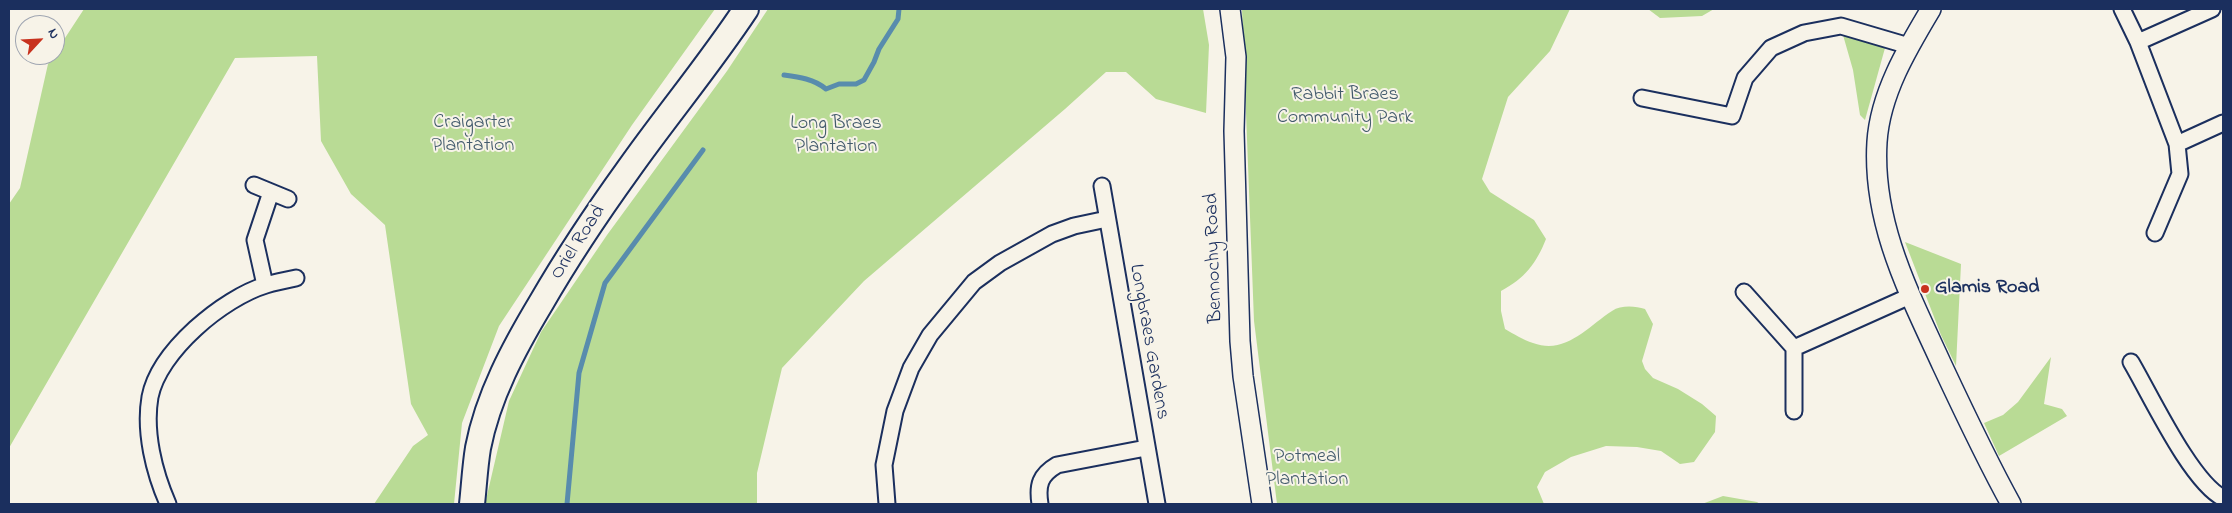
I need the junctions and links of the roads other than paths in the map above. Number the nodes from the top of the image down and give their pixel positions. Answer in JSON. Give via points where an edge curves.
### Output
{"nodes":[{"id":1,"x":746,"y":9,"type":"edge"},
{"id":2,"x":1230,"y":9,"type":"edge"},
{"id":3,"x":1931,"y":9,"type":"edge"},
{"id":4,"x":2122,"y":9,"type":"edge"},
{"id":5,"x":2212,"y":9,"type":"edge"},
{"id":6,"x":2138,"y":42,"type":"junction"},
{"id":7,"x":1909,"y":46,"type":"junction"},
{"id":8,"x":1642,"y":98,"type":"dead end"},
{"id":9,"x":2223,"y":123,"type":"edge"},
{"id":10,"x":2177,"y":144,"type":"junction"},
{"id":11,"x":254,"y":186,"type":"dead end"},
{"id":12,"x":1102,"y":186,"type":"dead end"},
{"id":13,"x":271,"y":192,"type":"junction"},
{"id":14,"x":288,"y":199,"type":"dead end"},
{"id":15,"x":1107,"y":219,"type":"junction"},
{"id":16,"x":2155,"y":233,"type":"dead end"},
{"id":17,"x":296,"y":278,"type":"dead end"},
{"id":18,"x":265,"y":285,"type":"junction"},
{"id":19,"x":1744,"y":292,"type":"dead end"},
{"id":20,"x":1910,"y":296,"type":"junction"},
{"id":21,"x":1794,"y":348,"type":"junction"},
{"id":22,"x":2131,"y":362,"type":"dead end"},
{"id":23,"x":1794,"y":411,"type":"dead end"},
{"id":24,"x":1146,"y":448,"type":"junction"},
{"id":25,"x":2223,"y":498,"type":"edge"},
{"id":26,"x":168,"y":504,"type":"edge"},
{"id":27,"x":472,"y":504,"type":"edge"},
{"id":28,"x":887,"y":504,"type":"edge"},
{"id":29,"x":1040,"y":504,"type":"edge"},
{"id":30,"x":1157,"y":504,"type":"edge"},
{"id":31,"x":1262,"y":504,"type":"edge"},
{"id":32,"x":2011,"y":504,"type":"edge"}],
"edges":[{"from":1,"to":27,"type":"main road","name":"Oriel Road","via":[[622,178],[525,327],[489,409],[478,448]]},
{"from":2,"to":31,"type":"street","name":"Bennochy Road","via":[[1236,57],[1234,141],[1240,341]]},
{"from":3,"to":7,"type":"street"},
{"from":4,"to":6,"type":"street"},
{"from":5,"to":6,"type":"street"},
{"from":6,"to":10,"type":"street"},
{"from":7,"to":8,"type":"street","via":[[1841,26],[1804,33],[1771,48],[1745,78],[1732,116]]},
{"from":7,"to":20,"type":"street","via":[[1885,103],[1877,148],[1884,227]]},
{"from":9,"to":10,"type":"street"},
{"from":10,"to":16,"type":"street","via":[[2180,174]]},
{"from":11,"to":13,"type":"street"},
{"from":12,"to":15,"type":"street","name":"Longbraes Gardens"},
{"from":13,"to":14,"type":"street"},
{"from":13,"to":18,"type":"street","via":[[255,240]]},
{"from":15,"to":24,"type":"street","name":"Longbraes Gardens"},
{"from":15,"to":28,"type":"street","via":[[1052,234],[1000,263],[974,282],[930,335],[911,368],[895,411],[884,465]]},
{"from":17,"to":18,"type":"street"},
{"from":18,"to":26,"type":"street","via":[[203,321],[165,361],[150,396],[149,435],[157,480]]},
{"from":19,"to":21,"type":"street"},
{"from":20,"to":21,"type":"street"},
{"from":20,"to":32,"type":"street"},
{"from":21,"to":23,"type":"street"},
{"from":22,"to":25,"type":"street","via":[[2193,470],[2213,493]]},
{"from":24,"to":29,"type":"street","via":[[1057,465],[1045,472],[1038,490]]},
{"from":24,"to":30,"type":"street","name":"Longbraes Gardens"}]}
